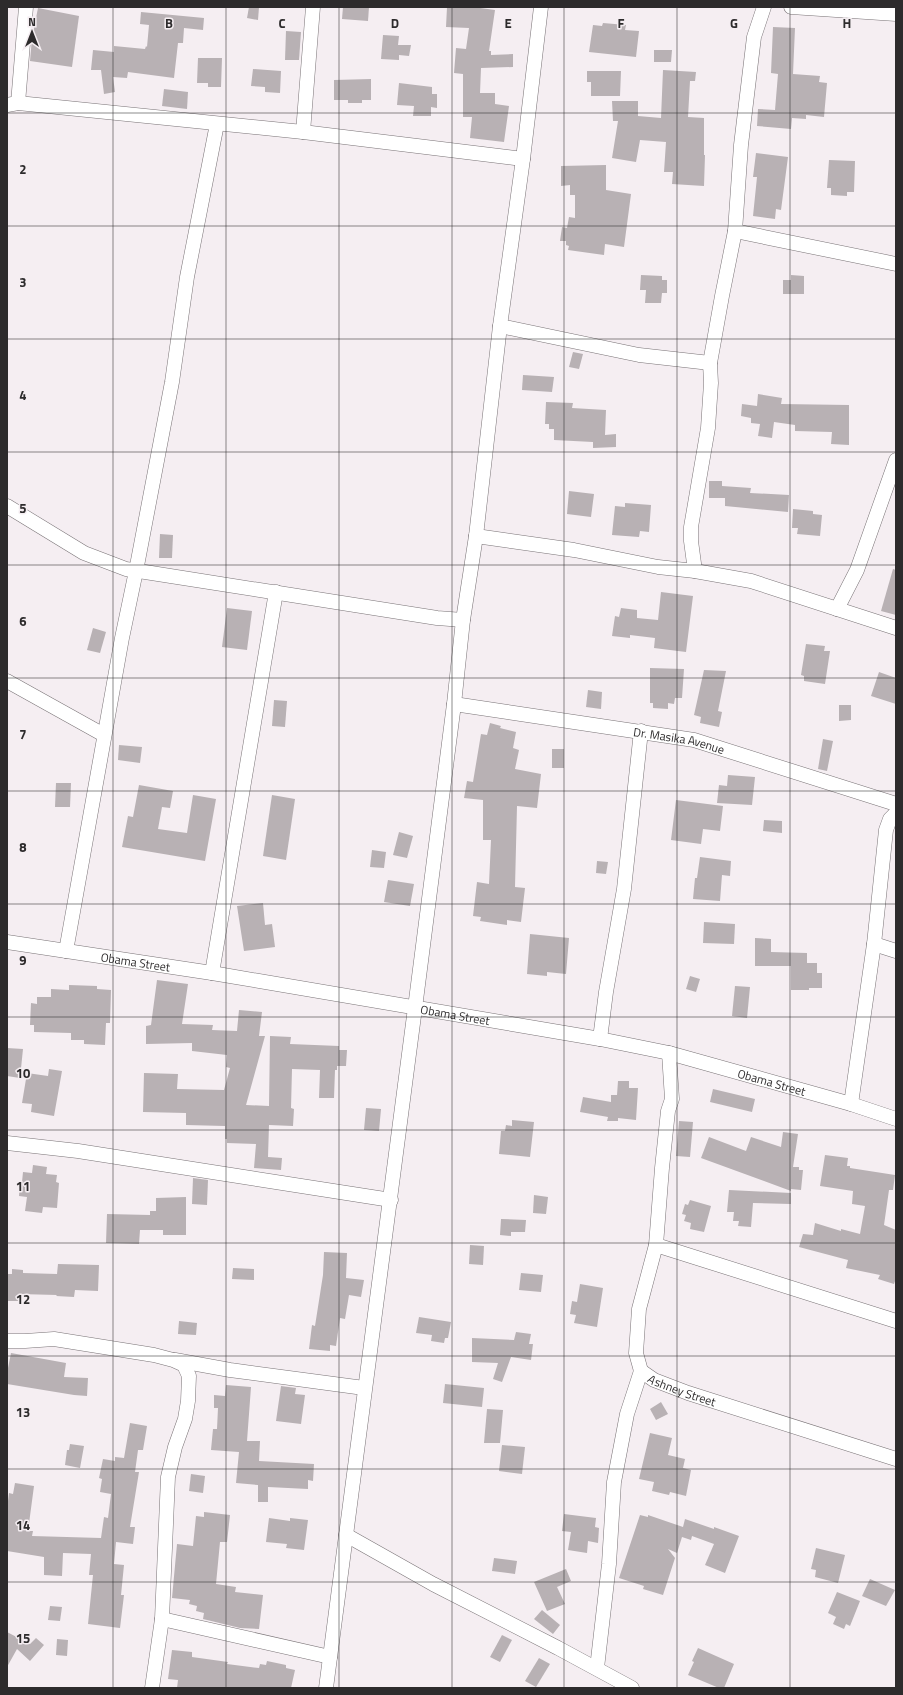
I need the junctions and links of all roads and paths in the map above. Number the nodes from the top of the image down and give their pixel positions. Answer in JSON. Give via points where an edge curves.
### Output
{"nodes":[{"id":1,"x":26,"y":7,"type":"edge"},
{"id":2,"x":312,"y":7,"type":"edge"},
{"id":3,"x":541,"y":7,"type":"edge"},
{"id":4,"x":764,"y":7,"type":"edge"},
{"id":5,"x":791,"y":7,"type":"edge"},
{"id":6,"x":896,"y":14,"type":"edge"},
{"id":7,"x":13,"y":104,"type":"edge"},
{"id":8,"x":217,"y":124,"type":"junction"},
{"id":9,"x":303,"y":132,"type":"junction"},
{"id":10,"x":523,"y":159,"type":"junction"},
{"id":11,"x":735,"y":231,"type":"junction"},
{"id":12,"x":896,"y":264,"type":"edge"},
{"id":13,"x":500,"y":326,"type":"junction"},
{"id":14,"x":710,"y":364,"type":"junction"},
{"id":15,"x":896,"y":460,"type":"edge"},
{"id":16,"x":7,"y":506,"type":"edge"},
{"id":17,"x":476,"y":536,"type":"junction"},
{"id":18,"x":695,"y":570,"type":"junction"},
{"id":19,"x":136,"y":571,"type":"junction"},
{"id":20,"x":276,"y":592,"type":"junction"},
{"id":21,"x":837,"y":609,"type":"junction"},
{"id":22,"x":463,"y":620,"type":"junction"},
{"id":23,"x":896,"y":628,"type":"edge"},
{"id":24,"x":7,"y":681,"type":"edge"},
{"id":25,"x":454,"y":704,"type":"junction"},
{"id":26,"x":641,"y":731,"type":"junction"},
{"id":27,"x":104,"y":735,"type":"junction"},
{"id":28,"x":896,"y":804,"type":"edge"},
{"id":29,"x":896,"y":812,"type":"edge"},
{"id":30,"x":7,"y":942,"type":"edge"},
{"id":31,"x":874,"y":944,"type":"junction"},
{"id":32,"x":66,"y":951,"type":"junction"},
{"id":33,"x":896,"y":951,"type":"edge"},
{"id":34,"x":212,"y":973,"type":"junction"},
{"id":35,"x":416,"y":1008,"type":"junction"},
{"id":36,"x":600,"y":1039,"type":"junction"},
{"id":37,"x":669,"y":1053,"type":"junction"},
{"id":38,"x":851,"y":1104,"type":"junction"},
{"id":39,"x":896,"y":1119,"type":"edge"},
{"id":40,"x":7,"y":1143,"type":"edge"},
{"id":41,"x":391,"y":1200,"type":"junction"},
{"id":42,"x":656,"y":1245,"type":"junction"},
{"id":43,"x":896,"y":1321,"type":"edge"},
{"id":44,"x":7,"y":1340,"type":"edge"},
{"id":45,"x":173,"y":1360,"type":"junction"},
{"id":46,"x":640,"y":1371,"type":"junction"},
{"id":47,"x":364,"y":1388,"type":"junction"},
{"id":48,"x":896,"y":1459,"type":"edge"},
{"id":49,"x":346,"y":1535,"type":"junction"},
{"id":50,"x":162,"y":1619,"type":"junction"},
{"id":51,"x":330,"y":1658,"type":"junction"},
{"id":52,"x":597,"y":1668,"type":"junction"},
{"id":53,"x":152,"y":1688,"type":"edge"},
{"id":54,"x":326,"y":1688,"type":"edge"},
{"id":55,"x":632,"y":1688,"type":"edge"}],
"edges":[{"from":1,"to":7,"type":"street"},
{"from":2,"to":9,"type":"street"},
{"from":3,"to":10,"type":"street"},
{"from":4,"to":11,"type":"street","via":[[754,38],[741,145]]},
{"from":5,"to":6,"type":"street"},
{"from":7,"to":8,"type":"street"},
{"from":8,"to":9,"type":"street"},
{"from":8,"to":19,"type":"street","via":[[187,277],[172,382]]},
{"from":9,"to":10,"type":"street"},
{"from":10,"to":13,"type":"street"},
{"from":11,"to":12,"type":"street"},
{"from":11,"to":14,"type":"street"},
{"from":13,"to":14,"type":"street","via":[[639,355]]},
{"from":13,"to":17,"type":"street"},
{"from":14,"to":18,"type":"street","via":[[708,428],[691,527]]},
{"from":15,"to":21,"type":"street","via":[[857,570]]},
{"from":16,"to":19,"type":"street","via":[[84,553]]},
{"from":17,"to":18,"type":"street","via":[[574,550],[658,567]]},
{"from":17,"to":22,"type":"street"},
{"from":18,"to":21,"type":"street","via":[[751,581]]},
{"from":19,"to":20,"type":"street"},
{"from":19,"to":27,"type":"street"},
{"from":20,"to":22,"type":"street"},
{"from":20,"to":34,"type":"street"},
{"from":21,"to":23,"type":"street"},
{"from":22,"to":25,"type":"street"},
{"from":24,"to":27,"type":"street"},
{"from":25,"to":26,"type":"street","name":"Dr. Masika Avenue"},
{"from":25,"to":35,"type":"street"},
{"from":26,"to":28,"type":"street","name":"Dr. Masika Avenue","via":[[694,740]]},
{"from":26,"to":36,"type":"street","via":[[624,889]]},
{"from":27,"to":32,"type":"street"},
{"from":29,"to":31,"type":"street","via":[[886,830]]},
{"from":30,"to":32,"type":"street","name":"Obama Street"},
{"from":31,"to":33,"type":"street"},
{"from":31,"to":38,"type":"street"},
{"from":32,"to":34,"type":"street","name":"Obama Street"},
{"from":34,"to":35,"type":"street","name":"Obama Street"},
{"from":35,"to":36,"type":"street","name":"Obama Street"},
{"from":35,"to":41,"type":"street"},
{"from":36,"to":37,"type":"street","name":"Obama Street"},
{"from":37,"to":38,"type":"street","name":"Obama Street"},
{"from":37,"to":42,"type":"street","name":"Ashney Street","via":[[672,1099],[668,1111]]},
{"from":38,"to":39,"type":"street","name":"Obama Street"},
{"from":40,"to":41,"type":"street"},
{"from":41,"to":47,"type":"street"},
{"from":42,"to":43,"type":"street"},
{"from":42,"to":46,"type":"street","name":"Ashney Street","via":[[638,1309],[636,1353]]},
{"from":44,"to":45,"type":"street","via":[[54,1339]]},
{"from":45,"to":47,"type":"street"},
{"from":45,"to":50,"type":"street","via":[[184,1365],[189,1376],[188,1400],[168,1477]]},
{"from":46,"to":48,"type":"street","name":"Ashney Street","via":[[654,1380],[688,1393]]},
{"from":46,"to":52,"type":"street","via":[[627,1414],[614,1482],[609,1564]]},
{"from":47,"to":49,"type":"street"},
{"from":49,"to":51,"type":"street"},
{"from":49,"to":52,"type":"street","via":[[433,1584]]},
{"from":50,"to":51,"type":"street"},
{"from":50,"to":53,"type":"street"},
{"from":51,"to":54,"type":"street"},
{"from":52,"to":55,"type":"street"}]}
